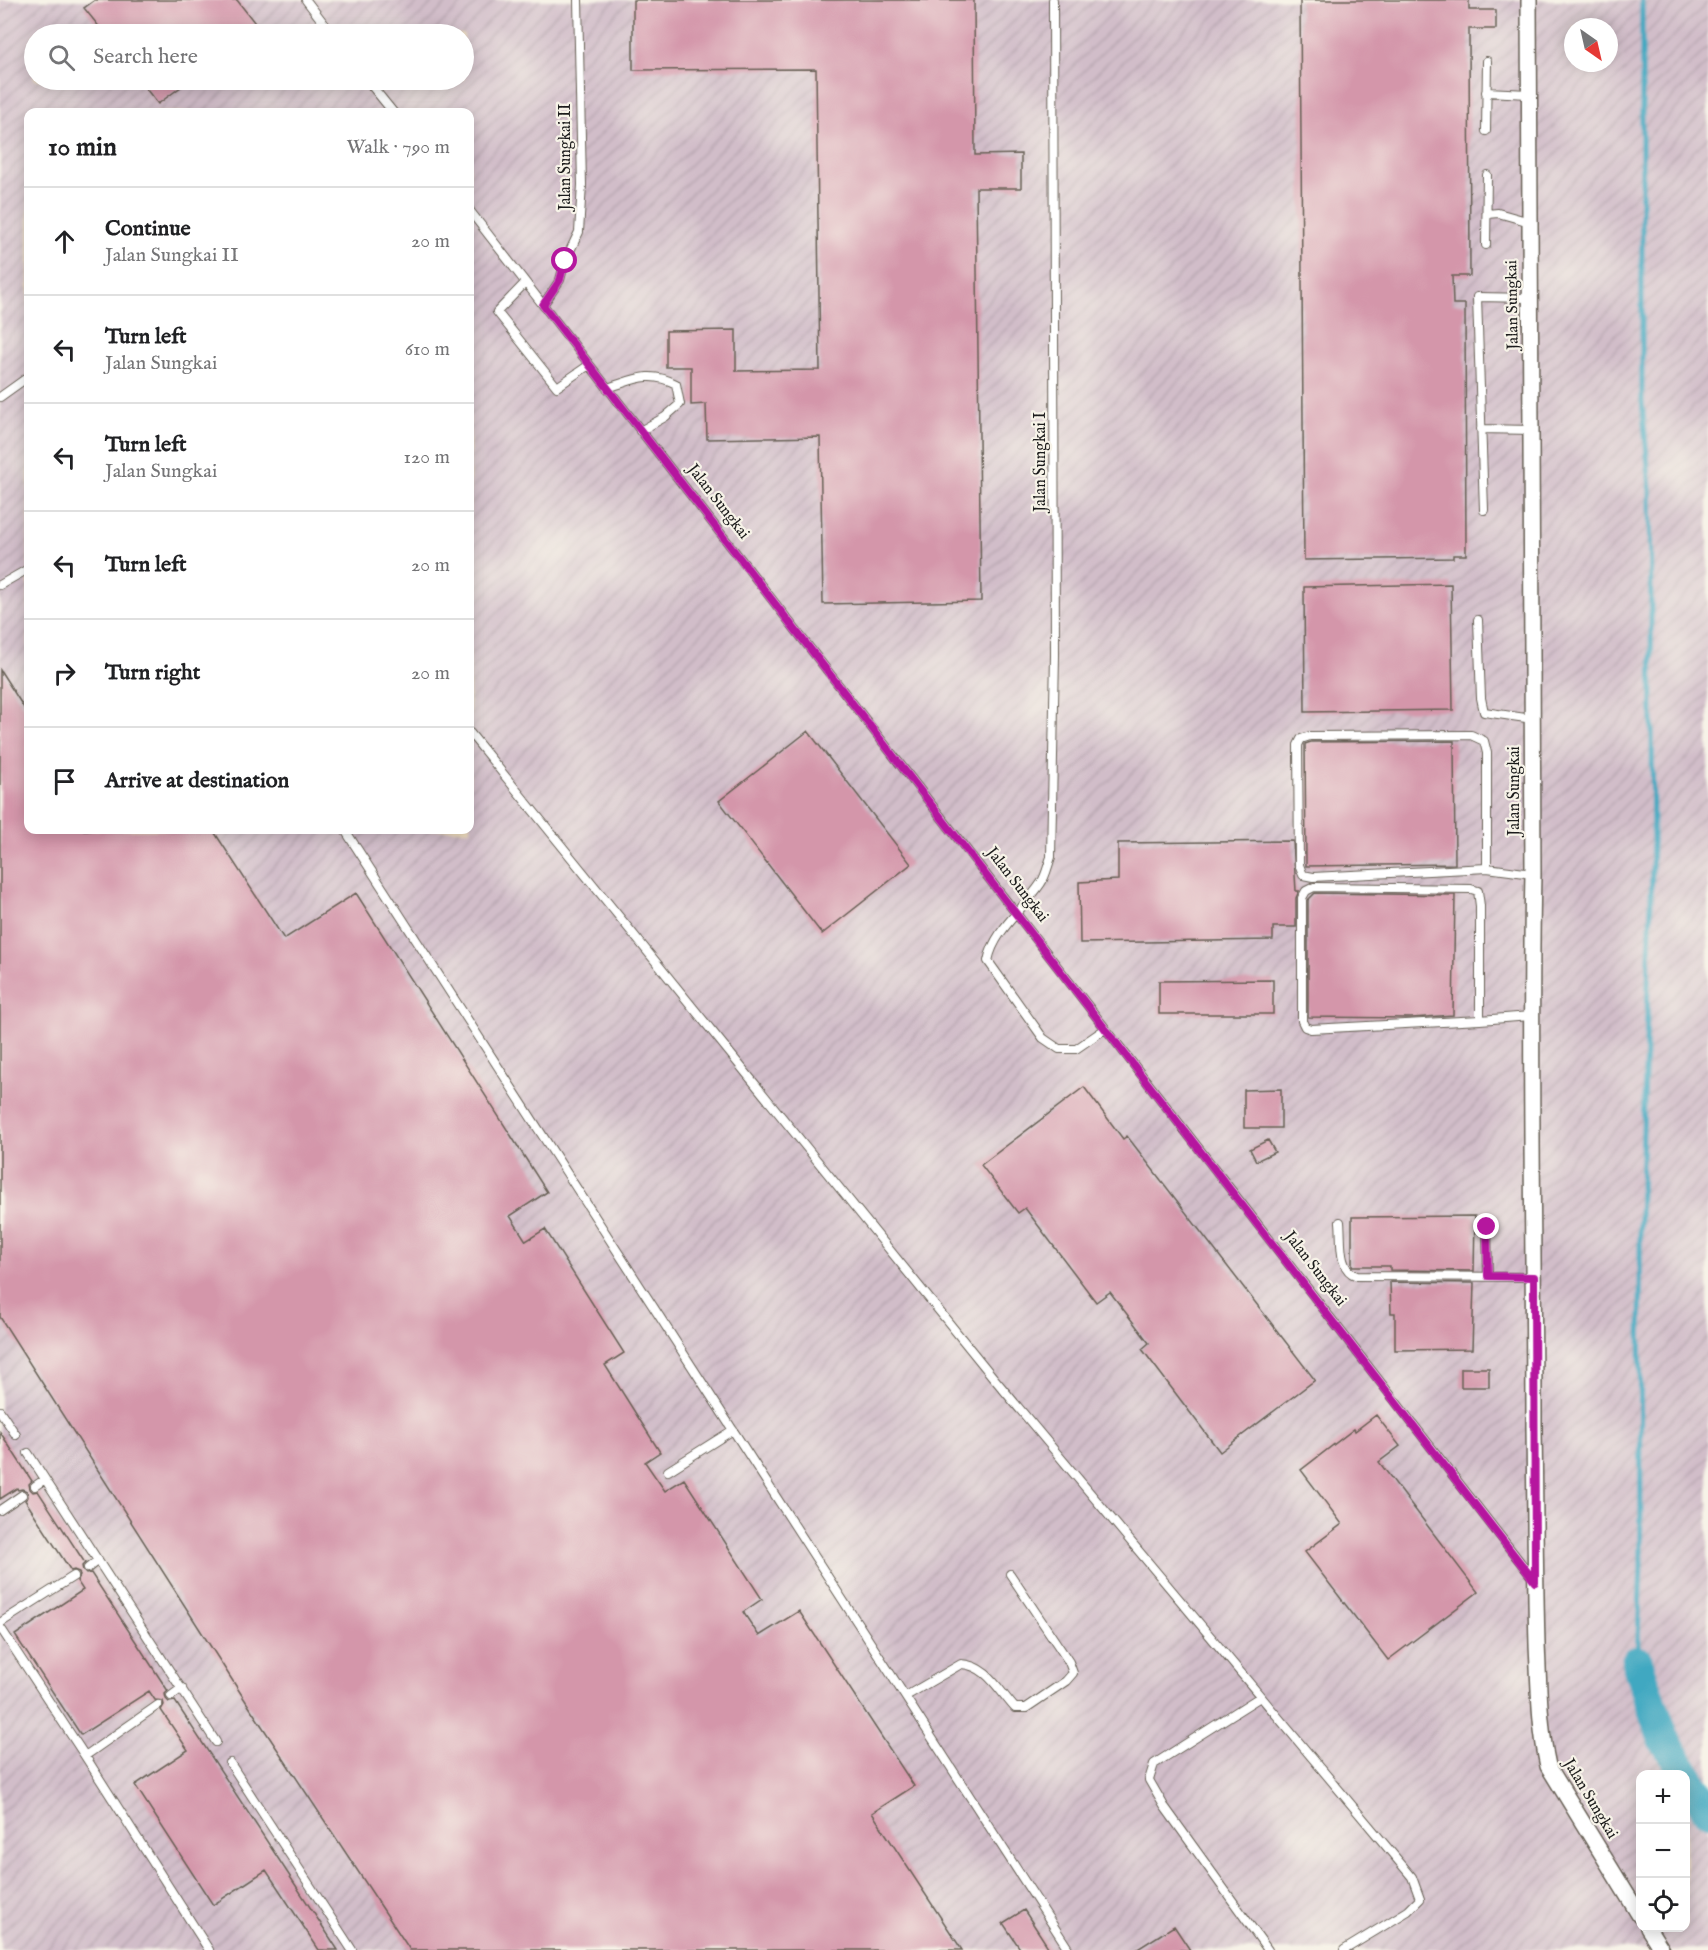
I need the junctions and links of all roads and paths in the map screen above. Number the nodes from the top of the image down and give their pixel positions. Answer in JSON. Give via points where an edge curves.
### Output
{"nodes":[{"id":1,"x":306,"y":0,"type":"edge"},
{"id":2,"x":578,"y":0,"type":"edge"},
{"id":3,"x":1053,"y":0,"type":"edge"},
{"id":4,"x":1528,"y":0,"type":"edge"},
{"id":5,"x":324,"y":24,"type":"edge"},
{"id":6,"x":1487,"y":61,"type":"dead end"},
{"id":7,"x":375,"y":90,"type":"edge"},
{"id":8,"x":1486,"y":92,"type":"junction"},
{"id":9,"x":1529,"y":94,"type":"junction"},
{"id":10,"x":390,"y":108,"type":"edge"},
{"id":11,"x":1486,"y":131,"type":"dead end"},
{"id":12,"x":1487,"y":175,"type":"dead end"},
{"id":13,"x":1487,"y":214,"type":"junction"},
{"id":14,"x":474,"y":216,"type":"edge"},
{"id":15,"x":1530,"y":222,"type":"junction"},
{"id":16,"x":1486,"y":245,"type":"dead end"},
{"id":17,"x":525,"y":283,"type":"junction"},
{"id":18,"x":1531,"y":298,"type":"junction"},
{"id":19,"x":543,"y":305,"type":"junction"},
{"id":20,"x":589,"y":365,"type":"junction"},
{"id":21,"x":24,"y":380,"type":"edge"},
{"id":22,"x":607,"y":388,"type":"junction"},
{"id":23,"x":0,"y":397,"type":"edge"},
{"id":24,"x":1481,"y":429,"type":"junction"},
{"id":25,"x":1532,"y":430,"type":"junction"},
{"id":26,"x":640,"y":431,"type":"junction"},
{"id":27,"x":1484,"y":510,"type":"dead end"},
{"id":28,"x":24,"y":571,"type":"edge"},
{"id":29,"x":0,"y":585,"type":"edge"},
{"id":30,"x":1478,"y":620,"type":"dead end"},
{"id":31,"x":1533,"y":719,"type":"junction"},
{"id":32,"x":474,"y":737,"type":"edge"},
{"id":33,"x":348,"y":834,"type":"edge"},
{"id":34,"x":1487,"y":868,"type":"junction"},
{"id":35,"x":1533,"y":874,"type":"junction"},
{"id":36,"x":1016,"y":914,"type":"junction"},
{"id":37,"x":1530,"y":1016,"type":"junction"},
{"id":38,"x":1480,"y":1020,"type":"junction"},
{"id":39,"x":1105,"y":1029,"type":"junction"},
{"id":40,"x":1341,"y":1222,"type":"dead end"},
{"id":41,"x":1487,"y":1227,"type":"dead end"},
{"id":42,"x":1488,"y":1276,"type":"junction"},
{"id":43,"x":1534,"y":1277,"type":"junction"},
{"id":44,"x":0,"y":1411,"type":"edge"},
{"id":45,"x":734,"y":1430,"type":"junction"},
{"id":46,"x":16,"y":1435,"type":"dead end"},
{"id":47,"x":28,"y":1453,"type":"dead end"},
{"id":48,"x":668,"y":1471,"type":"dead end"},
{"id":49,"x":45,"y":1479,"type":"junction"},
{"id":50,"x":35,"y":1486,"type":"dead end"},
{"id":51,"x":22,"y":1496,"type":"dead end"},
{"id":52,"x":0,"y":1510,"type":"edge"},
{"id":53,"x":98,"y":1560,"type":"junction"},
{"id":54,"x":88,"y":1568,"type":"dead end"},
{"id":55,"x":1010,"y":1574,"type":"dead end"},
{"id":56,"x":74,"y":1576,"type":"dead end"},
{"id":57,"x":1535,"y":1582,"type":"junction"},
{"id":58,"x":0,"y":1625,"type":"edge"},
{"id":59,"x":182,"y":1688,"type":"junction"},
{"id":60,"x":171,"y":1696,"type":"dead end"},
{"id":61,"x":906,"y":1696,"type":"junction"},
{"id":62,"x":1260,"y":1696,"type":"junction"},
{"id":63,"x":158,"y":1705,"type":"dead end"},
{"id":64,"x":216,"y":1743,"type":"dead end"},
{"id":65,"x":85,"y":1756,"type":"junction"},
{"id":66,"x":230,"y":1763,"type":"dead end"},
{"id":67,"x":1636,"y":1908,"type":"edge"},
{"id":68,"x":1651,"y":1932,"type":"edge"},
{"id":69,"x":209,"y":1950,"type":"edge"},
{"id":70,"x":352,"y":1950,"type":"edge"},
{"id":71,"x":1069,"y":1950,"type":"edge"},
{"id":72,"x":1268,"y":1950,"type":"edge"},
{"id":73,"x":1344,"y":1950,"type":"edge"},
{"id":74,"x":1662,"y":1950,"type":"edge"}],
"edges":[{"from":1,"to":5,"type":"lane"},
{"from":2,"to":19,"type":"lane","name":"Jalan Sungkai II","via":[[582,185],[579,232],[560,280]]},
{"from":3,"to":36,"type":"lane","name":"Jalan Sungkai I","via":[[1053,826],[1051,857],[1042,882]]},
{"from":4,"to":9,"type":"street","name":"Jalan Sungkai"},
{"from":6,"to":8,"type":"lane"},
{"from":7,"to":10,"type":"lane"},
{"from":8,"to":9,"type":"lane"},
{"from":8,"to":11,"type":"lane"},
{"from":9,"to":15,"type":"street","name":"Jalan Sungkai"},
{"from":12,"to":13,"type":"lane"},
{"from":13,"to":15,"type":"lane"},
{"from":13,"to":16,"type":"lane"},
{"from":14,"to":17,"type":"lane","name":"Jalan Sungkai"},
{"from":15,"to":18,"type":"street","name":"Jalan Sungkai"},
{"from":17,"to":19,"type":"lane","name":"Jalan Sungkai"},
{"from":17,"to":20,"type":"lane","via":[[497,312],[557,387]]},
{"from":18,"to":24,"type":"lane","via":[[1477,297]]},
{"from":18,"to":25,"type":"street","name":"Jalan Sungkai"},
{"from":19,"to":20,"type":"lane","name":"Jalan Sungkai"},
{"from":20,"to":22,"type":"lane","name":"Jalan Sungkai"},
{"from":21,"to":23,"type":"lane"},
{"from":22,"to":26,"type":"lane","name":"Jalan Sungkai"},
{"from":22,"to":26,"type":"lane","via":[[644,377],[663,377],[676,384],[680,404]]},
{"from":24,"to":25,"type":"lane"},
{"from":24,"to":27,"type":"lane"},
{"from":25,"to":31,"type":"street","name":"Jalan Sungkai"},
{"from":26,"to":36,"type":"lane","name":"Jalan Sungkai"},
{"from":28,"to":29,"type":"lane"},
{"from":30,"to":31,"type":"lane","via":[[1484,712]]},
{"from":31,"to":35,"type":"street","name":"Jalan Sungkai"},
{"from":32,"to":62,"type":"lane","via":[[992,1376]]},
{"from":33,"to":45,"type":"lane"},
{"from":34,"to":34,"type":"lane","via":[[1484,741],[1472,735],[1301,739],[1299,865],[1303,875]]},
{"from":34,"to":35,"type":"lane"},
{"from":35,"to":37,"type":"street","name":"Jalan Sungkai"},
{"from":36,"to":39,"type":"lane","name":"Jalan Sungkai"},
{"from":36,"to":39,"type":"lane","name":"Jalan Sungkai I","via":[[990,949],[988,962],[1043,1038],[1059,1049],[1077,1049]]},
{"from":37,"to":38,"type":"lane"},
{"from":37,"to":43,"type":"street","name":"Jalan Sungkai"},
{"from":38,"to":38,"type":"lane","via":[[1478,891],[1314,887],[1306,891],[1302,898],[1305,1027]]},
{"from":39,"to":57,"type":"lane","name":"Jalan Sungkai"},
{"from":40,"to":42,"type":"lane","via":[[1343,1266],[1349,1274]]},
{"from":41,"to":42,"type":"lane"},
{"from":42,"to":43,"type":"lane"},
{"from":43,"to":57,"type":"street","name":"Jalan Sungkai"},
{"from":44,"to":46,"type":"lane"},
{"from":45,"to":48,"type":"lane"},
{"from":45,"to":61,"type":"lane"},
{"from":47,"to":49,"type":"lane"},
{"from":49,"to":50,"type":"lane"},
{"from":49,"to":53,"type":"lane"},
{"from":51,"to":52,"type":"lane"},
{"from":53,"to":54,"type":"lane"},
{"from":53,"to":59,"type":"lane"},
{"from":55,"to":61,"type":"lane","via":[[1073,1673],[1026,1708],[1016,1708],[986,1673],[970,1664],[961,1664]]},
{"from":56,"to":58,"type":"lane"},
{"from":57,"to":67,"type":"street","name":"Jalan Sungkai","via":[[1542,1740],[1548,1766]]},
{"from":58,"to":65,"type":"lane"},
{"from":59,"to":60,"type":"lane"},
{"from":59,"to":64,"type":"lane"},
{"from":61,"to":71,"type":"lane"},
{"from":62,"to":72,"type":"lane","via":[[1154,1764],[1149,1780]]},
{"from":62,"to":73,"type":"lane","via":[[1412,1877],[1420,1899],[1408,1911]]},
{"from":63,"to":65,"type":"lane"},
{"from":65,"to":69,"type":"lane"},
{"from":66,"to":70,"type":"lane"},
{"from":68,"to":74,"type":"street"}]}
